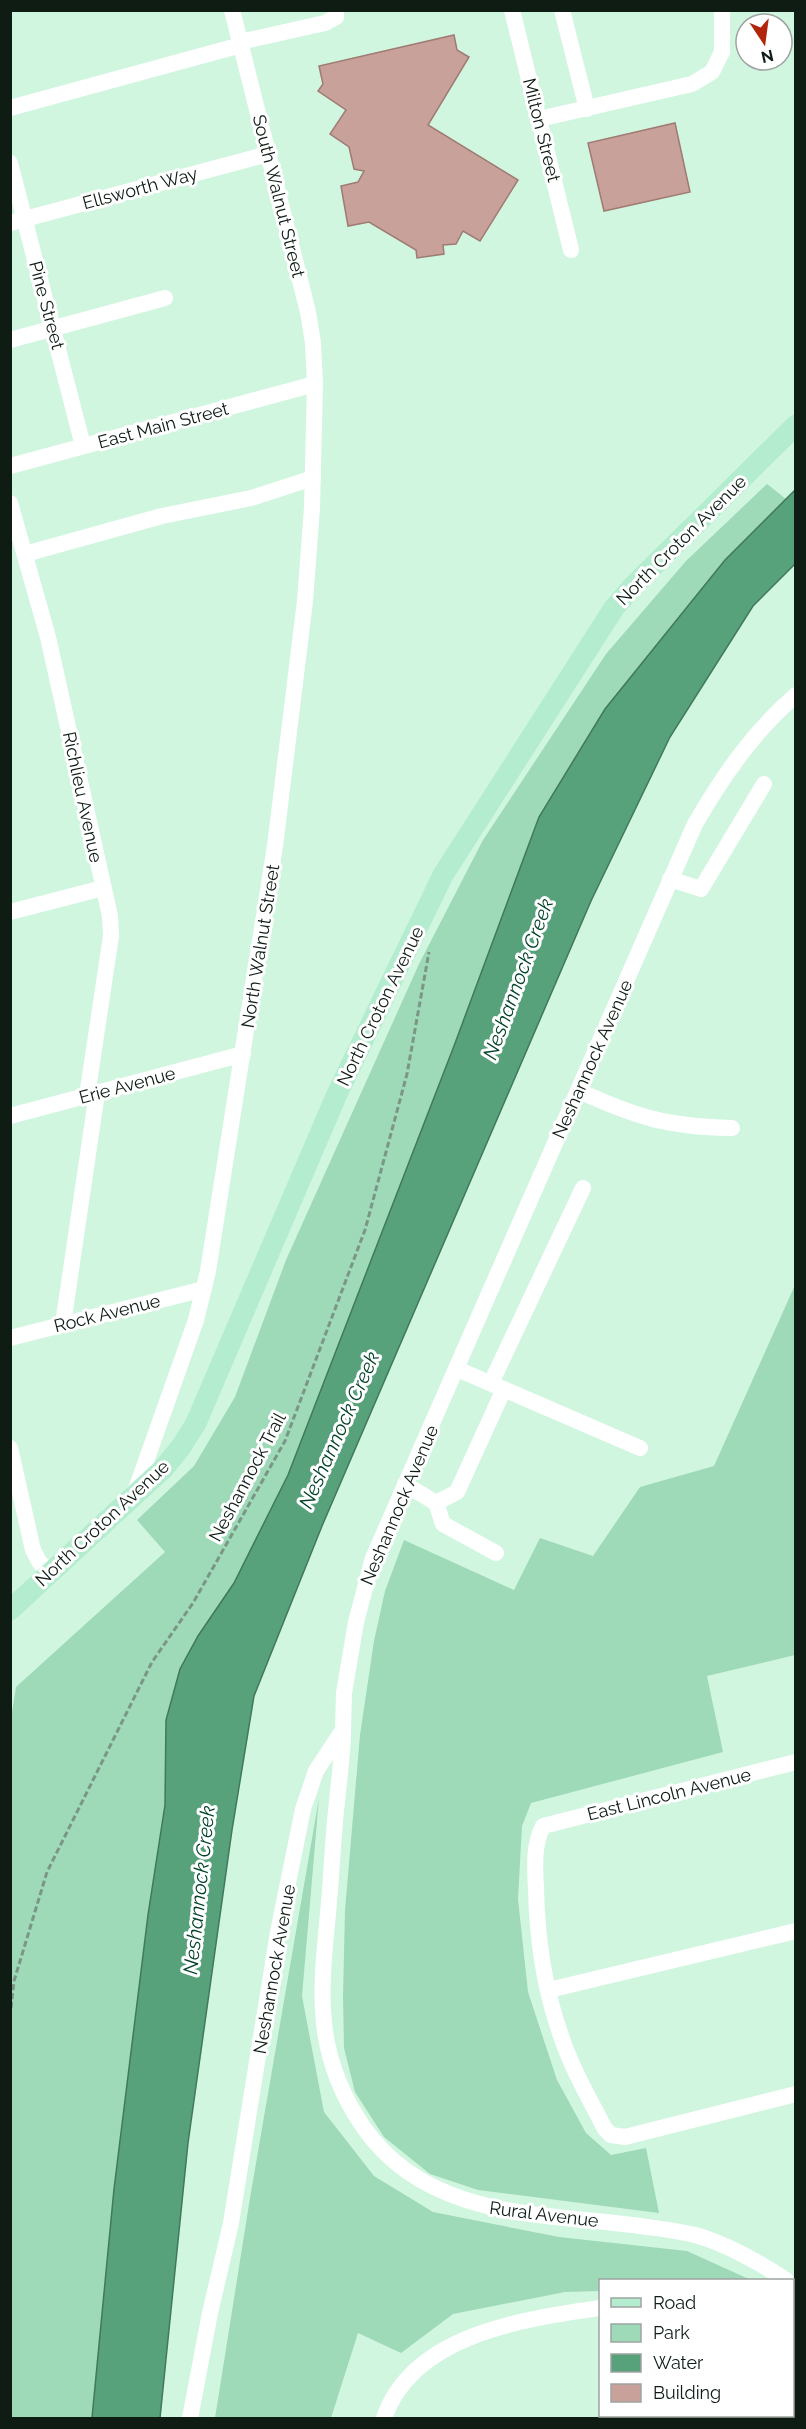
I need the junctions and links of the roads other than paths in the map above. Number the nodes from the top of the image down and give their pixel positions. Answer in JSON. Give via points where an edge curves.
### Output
{"nodes":[{"id":1,"x":232,"y":10,"type":"edge"},
{"id":2,"x":336,"y":10,"type":"edge"},
{"id":3,"x":512,"y":10,"type":"edge"},
{"id":4,"x":562,"y":10,"type":"edge"},
{"id":5,"x":722,"y":10,"type":"edge"},
{"id":6,"x":240,"y":44,"type":"junction"},
{"id":7,"x":10,"y":108,"type":"edge"},
{"id":8,"x":587,"y":109,"type":"junction"},
{"id":9,"x":539,"y":120,"type":"junction"},
{"id":10,"x":268,"y":154,"type":"junction"},
{"id":11,"x":10,"y":163,"type":"edge"},
{"id":12,"x":17,"y":221,"type":"edge"},
{"id":13,"x":571,"y":250,"type":"dead end"},
{"id":14,"x":165,"y":298,"type":"dead end"},
{"id":15,"x":53,"y":328,"type":"junction"},
{"id":16,"x":10,"y":340,"type":"edge"},
{"id":17,"x":315,"y":384,"type":"junction"},
{"id":18,"x":795,"y":425,"type":"edge"},
{"id":19,"x":83,"y":446,"type":"junction"},
{"id":20,"x":10,"y":466,"type":"edge"},
{"id":21,"x":313,"y":478,"type":"junction"},
{"id":22,"x":10,"y":503,"type":"edge"},
{"id":23,"x":25,"y":554,"type":"junction"},
{"id":24,"x":795,"y":697,"type":"edge"},
{"id":25,"x":764,"y":784,"type":"dead end"},
{"id":26,"x":670,"y":879,"type":"junction"},
{"id":27,"x":103,"y":888,"type":"junction"},
{"id":28,"x":10,"y":912,"type":"edge"},
{"id":29,"x":243,"y":1054,"type":"junction"},
{"id":30,"x":579,"y":1091,"type":"junction"},
{"id":31,"x":92,"y":1094,"type":"junction"},
{"id":32,"x":10,"y":1116,"type":"edge"},
{"id":33,"x":732,"y":1128,"type":"dead end"},
{"id":34,"x":583,"y":1188,"type":"dead end"},
{"id":35,"x":204,"y":1289,"type":"junction"},
{"id":36,"x":63,"y":1324,"type":"junction"},
{"id":37,"x":10,"y":1338,"type":"edge"},
{"id":38,"x":457,"y":1369,"type":"junction"},
{"id":39,"x":497,"y":1386,"type":"junction"},
{"id":40,"x":640,"y":1448,"type":"dead end"},
{"id":41,"x":11,"y":1457,"type":"edge"},
{"id":42,"x":405,"y":1484,"type":"junction"},
{"id":43,"x":134,"y":1496,"type":"junction"},
{"id":44,"x":436,"y":1503,"type":"junction"},
{"id":45,"x":496,"y":1553,"type":"dead end"},
{"id":46,"x":51,"y":1572,"type":"junction"},
{"id":47,"x":10,"y":1610,"type":"edge"},
{"id":48,"x":343,"y":1730,"type":"junction"},
{"id":49,"x":795,"y":1762,"type":"edge"},
{"id":50,"x":795,"y":1931,"type":"edge"},
{"id":51,"x":549,"y":1990,"type":"junction"},
{"id":52,"x":795,"y":2094,"type":"edge"},
{"id":53,"x":784,"y":2279,"type":"edge"},
{"id":54,"x":599,"y":2308,"type":"edge"},
{"id":55,"x":190,"y":2418,"type":"edge"},
{"id":56,"x":384,"y":2418,"type":"edge"}],
"edges":[{"from":1,"to":6,"type":"street","name":"South Walnut Street"},
{"from":2,"to":6,"type":"street","via":[[336,17],[325,23]]},
{"from":3,"to":9,"type":"street","name":"Milton Street"},
{"from":4,"to":8,"type":"street"},
{"from":5,"to":8,"type":"street","via":[[722,52],[712,72],[692,84]]},
{"from":6,"to":7,"type":"street"},
{"from":6,"to":10,"type":"street","name":"South Walnut Street"},
{"from":8,"to":9,"type":"street"},
{"from":9,"to":13,"type":"street","name":"Milton Street"},
{"from":10,"to":12,"type":"street","name":"Ellsworth Way"},
{"from":10,"to":17,"type":"street","name":"South Walnut Street","via":[[308,312]]},
{"from":11,"to":12,"type":"street","name":"Pine Street"},
{"from":12,"to":15,"type":"street","name":"Pine Street"},
{"from":14,"to":15,"type":"street"},
{"from":15,"to":16,"type":"street"},
{"from":15,"to":19,"type":"street","name":"Pine Street"},
{"from":17,"to":19,"type":"street","name":"East Main Street"},
{"from":17,"to":21,"type":"street","name":"North Walnut Street"},
{"from":18,"to":43,"type":"main road","name":"North Croton Avenue","via":[[614,608],[443,875],[337,1094],[195,1423],[163,1469]]},
{"from":19,"to":20,"type":"street","name":"East Main Street"},
{"from":21,"to":23,"type":"street","via":[[250,498],[162,516]]},
{"from":21,"to":29,"type":"street","name":"North Walnut Street","via":[[305,601],[275,846]]},
{"from":22,"to":23,"type":"street","name":"Richlieu Avenue"},
{"from":23,"to":27,"type":"street","name":"Richlieu Avenue","via":[[53,660]]},
{"from":24,"to":26,"type":"street","name":"Neshannock Avenue","via":[[741,752],[721,780]]},
{"from":25,"to":26,"type":"street","via":[[701,889]]},
{"from":26,"to":30,"type":"street","name":"Neshannock Avenue"},
{"from":27,"to":28,"type":"street"},
{"from":27,"to":31,"type":"street","name":"Richlieu Avenue","via":[[111,936]]},
{"from":29,"to":31,"type":"street","name":"Erie Avenue"},
{"from":29,"to":35,"type":"street","name":"North Walnut Street"},
{"from":30,"to":33,"type":"street","via":[[636,1116],[663,1123]]},
{"from":30,"to":38,"type":"street","name":"Neshannock Avenue"},
{"from":31,"to":32,"type":"street","name":"Erie Avenue"},
{"from":31,"to":36,"type":"street","name":"Richlieu Avenue"},
{"from":34,"to":39,"type":"street"},
{"from":35,"to":36,"type":"street","name":"Rock Avenue"},
{"from":35,"to":43,"type":"street","name":"North Walnut Street"},
{"from":36,"to":37,"type":"street","name":"Rock Avenue"},
{"from":38,"to":39,"type":"street"},
{"from":38,"to":42,"type":"street","name":"Neshannock Avenue"},
{"from":39,"to":40,"type":"street"},
{"from":39,"to":44,"type":"street","via":[[457,1492]]},
{"from":41,"to":46,"type":"street","via":[[33,1550]]},
{"from":42,"to":44,"type":"street"},
{"from":42,"to":48,"type":"street","name":"Neshannock Avenue","via":[[373,1558],[362,1596],[344,1693]]},
{"from":43,"to":46,"type":"main road","name":"North Croton Avenue"},
{"from":44,"to":45,"type":"street","via":[[443,1524]]},
{"from":46,"to":47,"type":"main road","name":"North Croton Avenue"},
{"from":48,"to":53,"type":"street","name":"Rural Avenue","via":[[322,1969],[323,2011],[328,2052],[337,2082],[370,2137],[412,2175],[474,2204],[691,2234],[734,2249]]},
{"from":48,"to":55,"type":"street","name":"Neshannock Avenue","via":[[316,1771],[303,1809],[278,1932],[231,2223]]},
{"from":49,"to":51,"type":"street","name":"East Lincoln Avenue","via":[[543,1826],[534,1856],[541,1955]]},
{"from":50,"to":51,"type":"street"},
{"from":51,"to":52,"type":"street","via":[[560,2033],[580,2080],[605,2129],[614,2136],[626,2138]]},
{"from":54,"to":56,"type":"street","via":[[484,2331],[434,2356],[406,2379]]}]}
